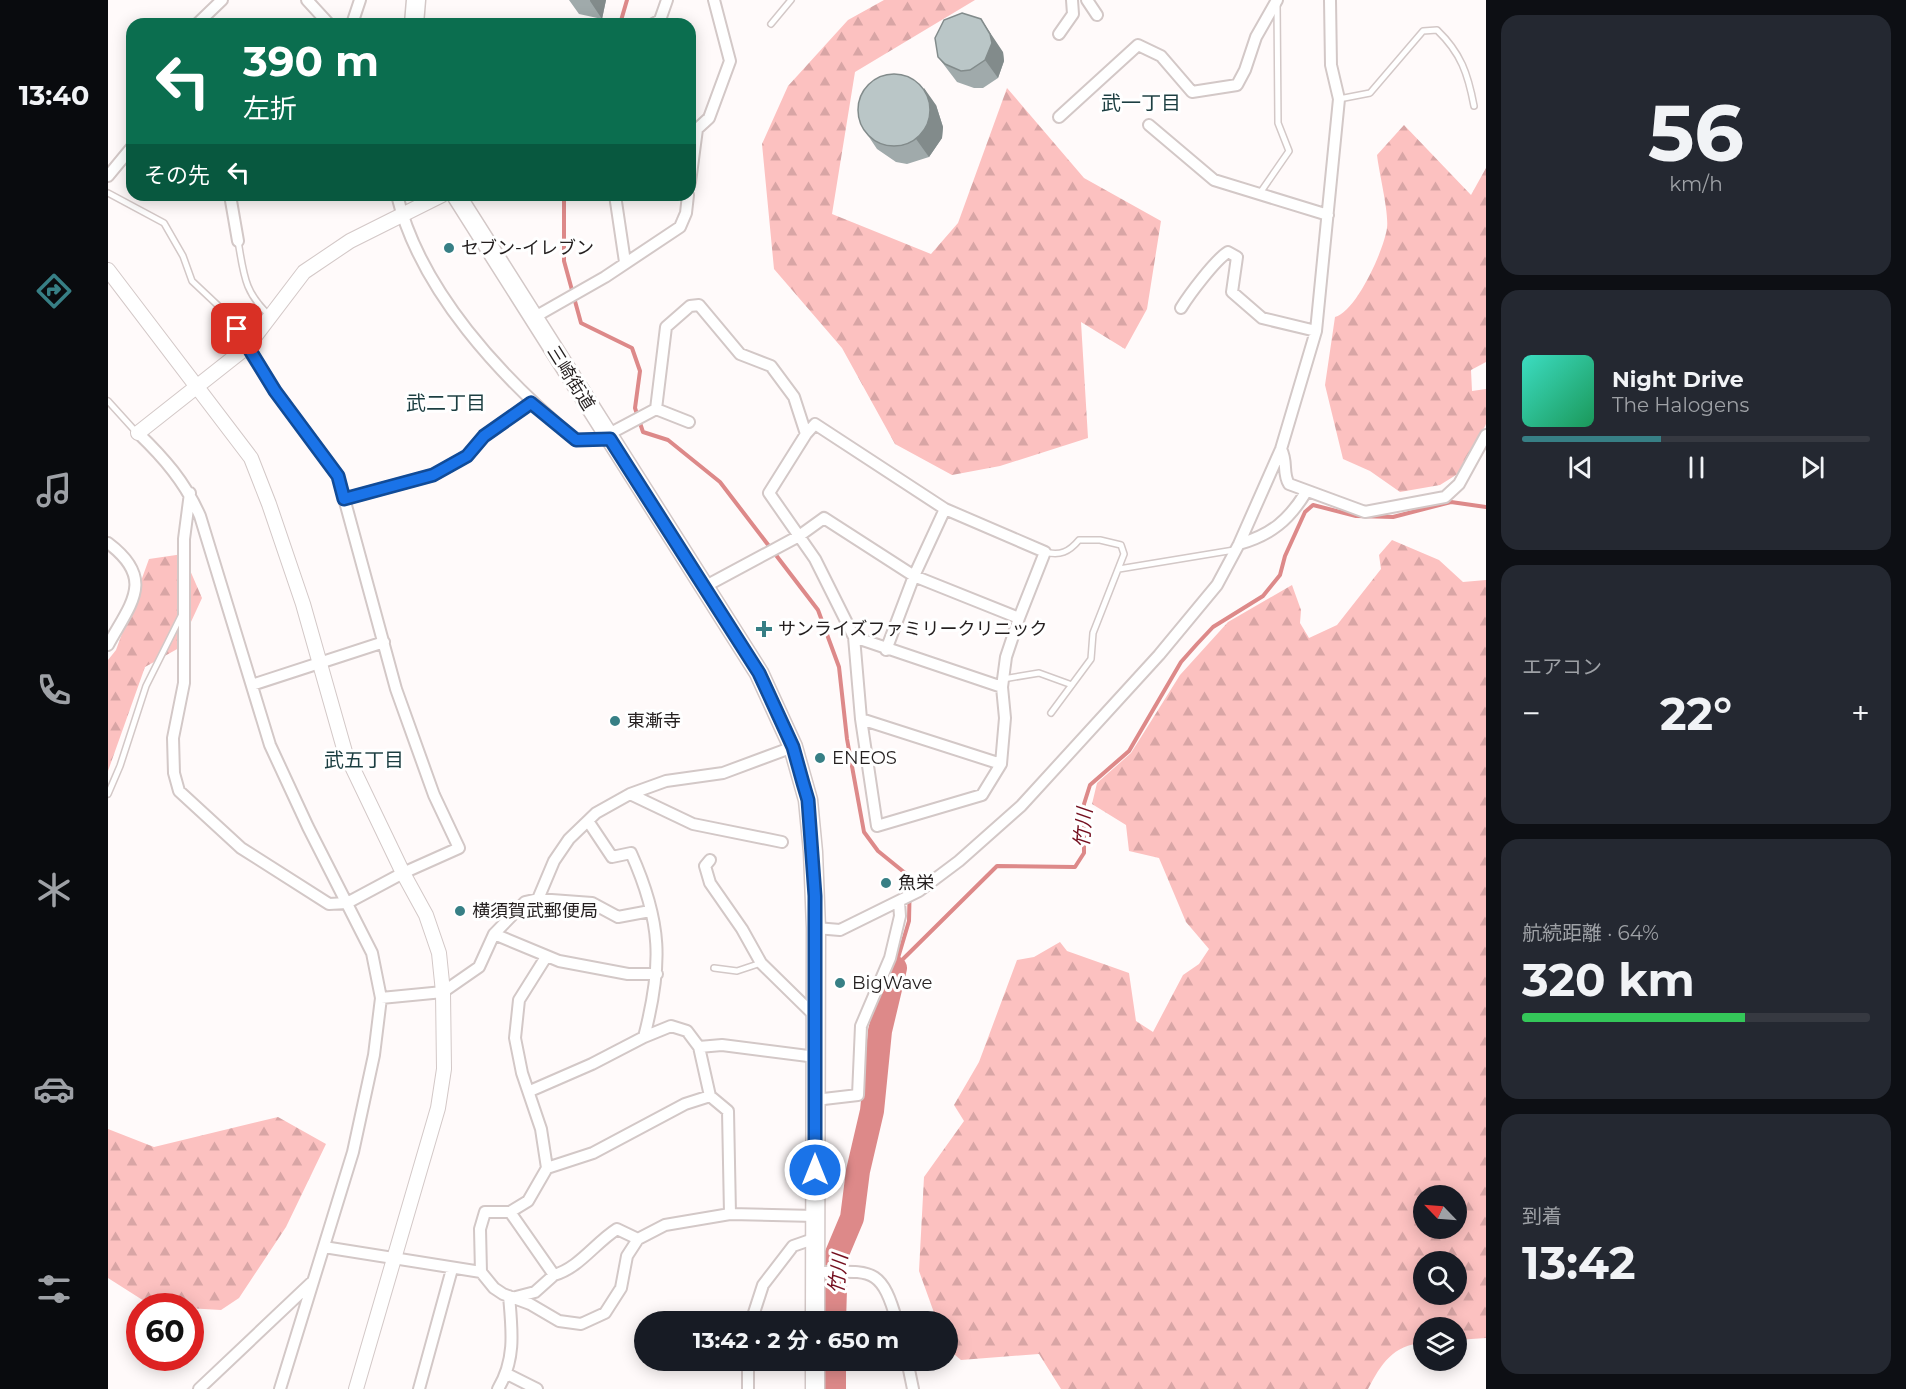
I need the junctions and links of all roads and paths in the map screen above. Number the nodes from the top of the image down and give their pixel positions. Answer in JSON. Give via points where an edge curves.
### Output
{"nodes":[{"id":1,"x":222,"y":0,"type":"edge"},
{"id":2,"x":307,"y":0,"type":"edge"},
{"id":3,"x":360,"y":0,"type":"edge"},
{"id":4,"x":416,"y":0,"type":"edge"},
{"id":5,"x":667,"y":0,"type":"edge"},
{"id":6,"x":714,"y":0,"type":"edge"},
{"id":7,"x":791,"y":0,"type":"edge"},
{"id":8,"x":1072,"y":0,"type":"edge"},
{"id":9,"x":1087,"y":0,"type":"edge"},
{"id":10,"x":1277,"y":0,"type":"edge"},
{"id":11,"x":1330,"y":0,"type":"edge"},
{"id":12,"x":1097,"y":15,"type":"dead end"},
{"id":13,"x":203,"y":18,"type":"edge"},
{"id":14,"x":324,"y":18,"type":"edge"},
{"id":15,"x":354,"y":18,"type":"edge"},
{"id":16,"x":414,"y":18,"type":"edge"},
{"id":17,"x":661,"y":18,"type":"edge"},
{"id":18,"x":771,"y":24,"type":"dead end"},
{"id":19,"x":1059,"y":34,"type":"dead end"},
{"id":20,"x":1339,"y":99,"type":"junction"},
{"id":21,"x":1474,"y":106,"type":"dead end"},
{"id":22,"x":1059,"y":117,"type":"dead end"},
{"id":23,"x":1149,"y":125,"type":"dead end"},
{"id":24,"x":696,"y":137,"type":"edge"},
{"id":25,"x":126,"y":153,"type":"edge"},
{"id":26,"x":110,"y":170,"type":"edge"},
{"id":27,"x":108,"y":193,"type":"edge"},
{"id":28,"x":1259,"y":194,"type":"junction"},
{"id":29,"x":231,"y":201,"type":"edge"},
{"id":30,"x":398,"y":201,"type":"edge"},
{"id":31,"x":428,"y":201,"type":"edge"},
{"id":32,"x":460,"y":201,"type":"edge"},
{"id":33,"x":616,"y":201,"type":"edge"},
{"id":34,"x":687,"y":201,"type":"edge"},
{"id":35,"x":401,"y":213,"type":"junction"},
{"id":36,"x":1328,"y":215,"type":"junction"},
{"id":37,"x":238,"y":241,"type":"joint"},
{"id":38,"x":625,"y":262,"type":"junction"},
{"id":39,"x":108,"y":270,"type":"edge"},
{"id":40,"x":1181,"y":308,"type":"dead end"},
{"id":41,"x":270,"y":316,"type":"junction"},
{"id":42,"x":533,"y":318,"type":"junction"},
{"id":43,"x":1316,"y":331,"type":"junction"},
{"id":44,"x":247,"y":347,"type":"junction"},
{"id":45,"x":197,"y":387,"type":"junction"},
{"id":46,"x":108,"y":401,"type":"edge"},
{"id":47,"x":531,"y":403,"type":"junction"},
{"id":48,"x":656,"y":409,"type":"junction"},
{"id":49,"x":689,"y":422,"type":"dead end"},
{"id":50,"x":138,"y":433,"type":"junction"},
{"id":51,"x":806,"y":434,"type":"junction"},
{"id":52,"x":1486,"y":435,"type":"edge"},
{"id":53,"x":609,"y":437,"type":"junction"},
{"id":54,"x":1281,"y":449,"type":"junction"},
{"id":55,"x":1306,"y":492,"type":"junction"},
{"id":56,"x":190,"y":493,"type":"junction"},
{"id":57,"x":344,"y":499,"type":"junction"},
{"id":58,"x":945,"y":509,"type":"junction"},
{"id":59,"x":799,"y":536,"type":"junction"},
{"id":60,"x":108,"y":543,"type":"edge"},
{"id":61,"x":1237,"y":547,"type":"junction"},
{"id":62,"x":1045,"y":552,"type":"junction"},
{"id":63,"x":1119,"y":569,"type":"junction"},
{"id":64,"x":914,"y":576,"type":"junction"},
{"id":65,"x":704,"y":587,"type":"junction"},
{"id":66,"x":184,"y":610,"type":"junction"},
{"id":67,"x":1019,"y":618,"type":"junction"},
{"id":68,"x":854,"y":637,"type":"junction"},
{"id":69,"x":384,"y":642,"type":"junction"},
{"id":70,"x":108,"y":645,"type":"edge"},
{"id":71,"x":886,"y":650,"type":"junction"},
{"id":72,"x":321,"y":664,"type":"junction"},
{"id":73,"x":1002,"y":683,"type":"junction"},
{"id":74,"x":1072,"y":684,"type":"junction"},
{"id":75,"x":252,"y":685,"type":"junction"},
{"id":76,"x":1051,"y":713,"type":"dead end"},
{"id":77,"x":861,"y":719,"type":"junction"},
{"id":78,"x":793,"y":747,"type":"junction"},
{"id":79,"x":1001,"y":764,"type":"junction"},
{"id":80,"x":108,"y":794,"type":"edge"},
{"id":81,"x":630,"y":795,"type":"junction"},
{"id":82,"x":588,"y":821,"type":"junction"},
{"id":83,"x":782,"y":842,"type":"dead end"},
{"id":84,"x":710,"y":860,"type":"dead end"},
{"id":85,"x":403,"y":873,"type":"junction"},
{"id":86,"x":538,"y":899,"type":"junction"},
{"id":87,"x":899,"y":902,"type":"junction"},
{"id":88,"x":347,"y":903,"type":"junction"},
{"id":89,"x":650,"y":911,"type":"junction"},
{"id":90,"x":816,"y":928,"type":"junction"},
{"id":91,"x":494,"y":934,"type":"junction"},
{"id":92,"x":546,"y":957,"type":"junction"},
{"id":93,"x":761,"y":963,"type":"junction"},
{"id":94,"x":714,"y":968,"type":"dead end"},
{"id":95,"x":657,"y":974,"type":"junction"},
{"id":96,"x":443,"y":992,"type":"junction"},
{"id":97,"x":381,"y":998,"type":"junction"},
{"id":98,"x":814,"y":1015,"type":"junction"},
{"id":99,"x":644,"y":1036,"type":"junction"},
{"id":100,"x":699,"y":1047,"type":"junction"},
{"id":101,"x":816,"y":1057,"type":"junction"},
{"id":102,"x":530,"y":1091,"type":"junction"},
{"id":103,"x":710,"y":1096,"type":"junction"},
{"id":104,"x":815,"y":1100,"type":"junction"},
{"id":105,"x":547,"y":1168,"type":"junction"},
{"id":106,"x":510,"y":1212,"type":"junction"},
{"id":107,"x":730,"y":1214,"type":"junction"},
{"id":108,"x":815,"y":1216,"type":"junction"},
{"id":109,"x":638,"y":1239,"type":"junction"},
{"id":110,"x":816,"y":1239,"type":"junction"},
{"id":111,"x":324,"y":1247,"type":"junction"},
{"id":112,"x":394,"y":1260,"type":"junction"},
{"id":113,"x":452,"y":1269,"type":"junction"},
{"id":114,"x":481,"y":1272,"type":"junction"},
{"id":115,"x":816,"y":1272,"type":"junction"},
{"id":116,"x":554,"y":1275,"type":"junction"},
{"id":117,"x":311,"y":1283,"type":"junction"},
{"id":118,"x":510,"y":1297,"type":"junction"},
{"id":119,"x":755,"y":1311,"type":"edge"},
{"id":120,"x":815,"y":1311,"type":"edge"},
{"id":121,"x":894,"y":1311,"type":"edge"},
{"id":122,"x":748,"y":1371,"type":"edge"},
{"id":123,"x":815,"y":1371,"type":"edge"},
{"id":124,"x":910,"y":1371,"type":"edge"},
{"id":125,"x":507,"y":1374,"type":"junction"},
{"id":126,"x":199,"y":1389,"type":"edge"},
{"id":127,"x":280,"y":1389,"type":"edge"},
{"id":128,"x":356,"y":1389,"type":"edge"},
{"id":129,"x":419,"y":1389,"type":"edge"},
{"id":130,"x":498,"y":1389,"type":"edge"},
{"id":131,"x":537,"y":1389,"type":"edge"},
{"id":132,"x":748,"y":1389,"type":"edge"},
{"id":133,"x":815,"y":1389,"type":"edge"},
{"id":134,"x":913,"y":1389,"type":"edge"}],
"edges":[{"from":1,"to":13,"type":"street"},
{"from":2,"to":14,"type":"street"},
{"from":3,"to":15,"type":"street"},
{"from":4,"to":16,"type":"main road"},
{"from":5,"to":17,"type":"street"},
{"from":6,"to":24,"type":"street","via":[[730,61],[709,118],[697,129]]},
{"from":7,"to":18,"type":"lane"},
{"from":8,"to":19,"type":"street","via":[[1073,14]]},
{"from":9,"to":12,"type":"street"},
{"from":10,"to":22,"type":"street","via":[[1256,37],[1237,84],[1192,93],[1161,56],[1138,45]]},
{"from":10,"to":28,"type":"lane","via":[[1278,123],[1289,151]]},
{"from":11,"to":20,"type":"street","via":[[1331,65]]},
{"from":20,"to":21,"type":"lane","via":[[1370,93],[1423,32],[1437,30],[1468,73]]},
{"from":20,"to":36,"type":"street"},
{"from":23,"to":28,"type":"street","via":[[1214,180]]},
{"from":25,"to":26,"type":"street"},
{"from":27,"to":44,"type":"lane","via":[[164,223],[183,255],[192,281],[226,313]]},
{"from":28,"to":36,"type":"street"},
{"from":29,"to":37,"type":"street"},
{"from":30,"to":35,"type":"street"},
{"from":31,"to":35,"type":"street"},
{"from":32,"to":42,"type":"main road","name":"三崎街道"},
{"from":33,"to":38,"type":"street"},
{"from":34,"to":38,"type":"street","via":[[680,227]]},
{"from":35,"to":41,"type":"street","via":[[304,272]]},
{"from":35,"to":47,"type":"street","via":[[414,249],[440,292]]},
{"from":36,"to":43,"type":"street"},
{"from":37,"to":41,"type":"lane","via":[[246,285],[253,301]]},
{"from":38,"to":42,"type":"street"},
{"from":39,"to":45,"type":"street"},
{"from":40,"to":43,"type":"street","via":[[1194,286],[1203,282],[1228,252],[1237,257],[1232,292],[1248,307],[1262,318]]},
{"from":41,"to":44,"type":"street"},
{"from":42,"to":53,"type":"main road","name":"三崎街道"},
{"from":43,"to":54,"type":"street"},
{"from":44,"to":45,"type":"street"},
{"from":44,"to":57,"type":"street","via":[[338,476]]},
{"from":45,"to":50,"type":"street"},
{"from":45,"to":72,"type":"street","via":[[251,458]]},
{"from":46,"to":50,"type":"lane"},
{"from":47,"to":53,"type":"street","via":[[576,440]]},
{"from":47,"to":57,"type":"street","via":[[484,436],[467,456],[433,475]]},
{"from":48,"to":49,"type":"street"},
{"from":48,"to":51,"type":"street","via":[[666,327],[690,306],[699,305],[740,354],[771,366],[794,397]]},
{"from":48,"to":53,"type":"street"},
{"from":50,"to":56,"type":"street","via":[[165,459]]},
{"from":51,"to":58,"type":"street","via":[[815,424]]},
{"from":51,"to":59,"type":"street","via":[[768,493]]},
{"from":52,"to":55,"type":"street","via":[[1459,484],[1445,497],[1365,512]]},
{"from":53,"to":65,"type":"main road","name":"三崎街道"},
{"from":54,"to":55,"type":"street","via":[[1287,460],[1284,477]]},
{"from":54,"to":61,"type":"street"},
{"from":55,"to":61,"type":"street","via":[[1283,522]]},
{"from":56,"to":66,"type":"street","via":[[184,539]]},
{"from":56,"to":75,"type":"street"},
{"from":57,"to":69,"type":"street"},
{"from":58,"to":62,"type":"street"},
{"from":58,"to":64,"type":"street"},
{"from":59,"to":64,"type":"street","via":[[824,518]]},
{"from":59,"to":65,"type":"street"},
{"from":59,"to":68,"type":"street","via":[[815,559]]},
{"from":60,"to":70,"type":"street","via":[[123,554],[136,579],[134,597]]},
{"from":61,"to":63,"type":"lane"},
{"from":61,"to":87,"type":"street","via":[[1217,585],[1159,655],[1028,798],[959,861]]},
{"from":62,"to":63,"type":"lane","via":[[1056,555],[1071,550],[1079,540],[1100,540],[1121,545],[1124,554]]},
{"from":62,"to":67,"type":"street"},
{"from":63,"to":74,"type":"lane","via":[[1094,633],[1091,659]]},
{"from":64,"to":67,"type":"street"},
{"from":64,"to":71,"type":"street"},
{"from":65,"to":78,"type":"main road","name":"三崎街道","via":[[759,673]]},
{"from":66,"to":80,"type":"lane","via":[[146,686]]},
{"from":66,"to":88,"type":"street","via":[[184,682],[173,738],[179,791],[241,848],[329,904]]},
{"from":67,"to":73,"type":"street"},
{"from":68,"to":71,"type":"street"},
{"from":68,"to":77,"type":"street"},
{"from":69,"to":72,"type":"street"},
{"from":69,"to":85,"type":"street","via":[[410,733],[459,848]]},
{"from":71,"to":73,"type":"street"},
{"from":72,"to":75,"type":"street"},
{"from":72,"to":85,"type":"street","via":[[345,752]]},
{"from":73,"to":74,"type":"lane","via":[[1039,673]]},
{"from":73,"to":79,"type":"street","via":[[1005,718]]},
{"from":74,"to":76,"type":"lane"},
{"from":75,"to":88,"type":"street","via":[[270,745]]},
{"from":77,"to":79,"type":"street"},
{"from":77,"to":79,"type":"street","via":[[877,826],[982,795]]},
{"from":78,"to":81,"type":"street","via":[[723,773],[666,782]]},
{"from":78,"to":90,"type":"main road","name":"三崎街道","via":[[808,800]]},
{"from":81,"to":82,"type":"street"},
{"from":81,"to":83,"type":"street","via":[[702,827]]},
{"from":82,"to":86,"type":"street","via":[[554,861]]},
{"from":82,"to":89,"type":"street","via":[[612,856],[631,853]]},
{"from":84,"to":93,"type":"street","via":[[705,866],[710,883]]},
{"from":85,"to":88,"type":"street"},
{"from":85,"to":96,"type":"street","via":[[426,915],[438,952]]},
{"from":86,"to":89,"type":"street","via":[[592,903],[618,917]]},
{"from":86,"to":91,"type":"street","via":[[525,902]]},
{"from":87,"to":90,"type":"street","via":[[840,930]]},
{"from":87,"to":104,"type":"street","via":[[900,916],[890,958],[861,1026],[858,1095]]},
{"from":88,"to":97,"type":"street","via":[[372,953]]},
{"from":89,"to":95,"type":"street","via":[[657,931]]},
{"from":90,"to":98,"type":"main road","name":"三崎街道"},
{"from":91,"to":92,"type":"street"},
{"from":91,"to":96,"type":"street","via":[[479,967]]},
{"from":92,"to":95,"type":"street","via":[[606,971]]},
{"from":92,"to":102,"type":"street","via":[[519,1000],[515,1038]]},
{"from":93,"to":94,"type":"lane","via":[[737,971]]},
{"from":93,"to":98,"type":"street"},
{"from":95,"to":99,"type":"street"},
{"from":96,"to":97,"type":"street"},
{"from":96,"to":112,"type":"street","via":[[444,1069],[438,1108]]},
{"from":97,"to":111,"type":"street","via":[[374,1055],[353,1152]]},
{"from":98,"to":101,"type":"main road","name":"三崎街道"},
{"from":99,"to":100,"type":"street","via":[[671,1026],[687,1031]]},
{"from":99,"to":102,"type":"street"},
{"from":100,"to":101,"type":"street","via":[[722,1045]]},
{"from":100,"to":103,"type":"street"},
{"from":101,"to":104,"type":"main road","name":"三崎街道"},
{"from":102,"to":105,"type":"street"},
{"from":103,"to":105,"type":"street","via":[[685,1104],[593,1153]]},
{"from":103,"to":107,"type":"street","via":[[728,1111]]},
{"from":104,"to":108,"type":"main road","name":"三崎街道"},
{"from":105,"to":106,"type":"street","via":[[528,1201]]},
{"from":106,"to":114,"type":"street","via":[[486,1212],[480,1229]]},
{"from":106,"to":116,"type":"street"},
{"from":107,"to":108,"type":"street"},
{"from":107,"to":109,"type":"street","via":[[665,1225]]},
{"from":108,"to":110,"type":"main road","name":"三崎街道"},
{"from":109,"to":116,"type":"street","via":[[617,1229],[569,1270]]},
{"from":109,"to":118,"type":"street","via":[[627,1256],[621,1288],[605,1312],[581,1324],[559,1321]]},
{"from":110,"to":115,"type":"main road","name":"三崎街道"},
{"from":110,"to":119,"type":"street","via":[[793,1246],[763,1285]]},
{"from":111,"to":112,"type":"street"},
{"from":111,"to":117,"type":"street"},
{"from":112,"to":113,"type":"street"},
{"from":112,"to":128,"type":"street"},
{"from":113,"to":114,"type":"street"},
{"from":113,"to":129,"type":"street"},
{"from":114,"to":118,"type":"street","via":[[494,1288]]},
{"from":115,"to":120,"type":"main road","name":"三崎街道"},
{"from":115,"to":121,"type":"street","via":[[858,1272],[877,1278],[888,1291]]},
{"from":116,"to":118,"type":"street","via":[[535,1292]]},
{"from":117,"to":126,"type":"street"},
{"from":117,"to":127,"type":"street"},
{"from":118,"to":125,"type":"street","via":[[513,1344]]},
{"from":122,"to":132,"type":"street"},
{"from":123,"to":133,"type":"main road"},
{"from":124,"to":134,"type":"street"},
{"from":125,"to":130,"type":"street"},
{"from":125,"to":131,"type":"street"}]}
